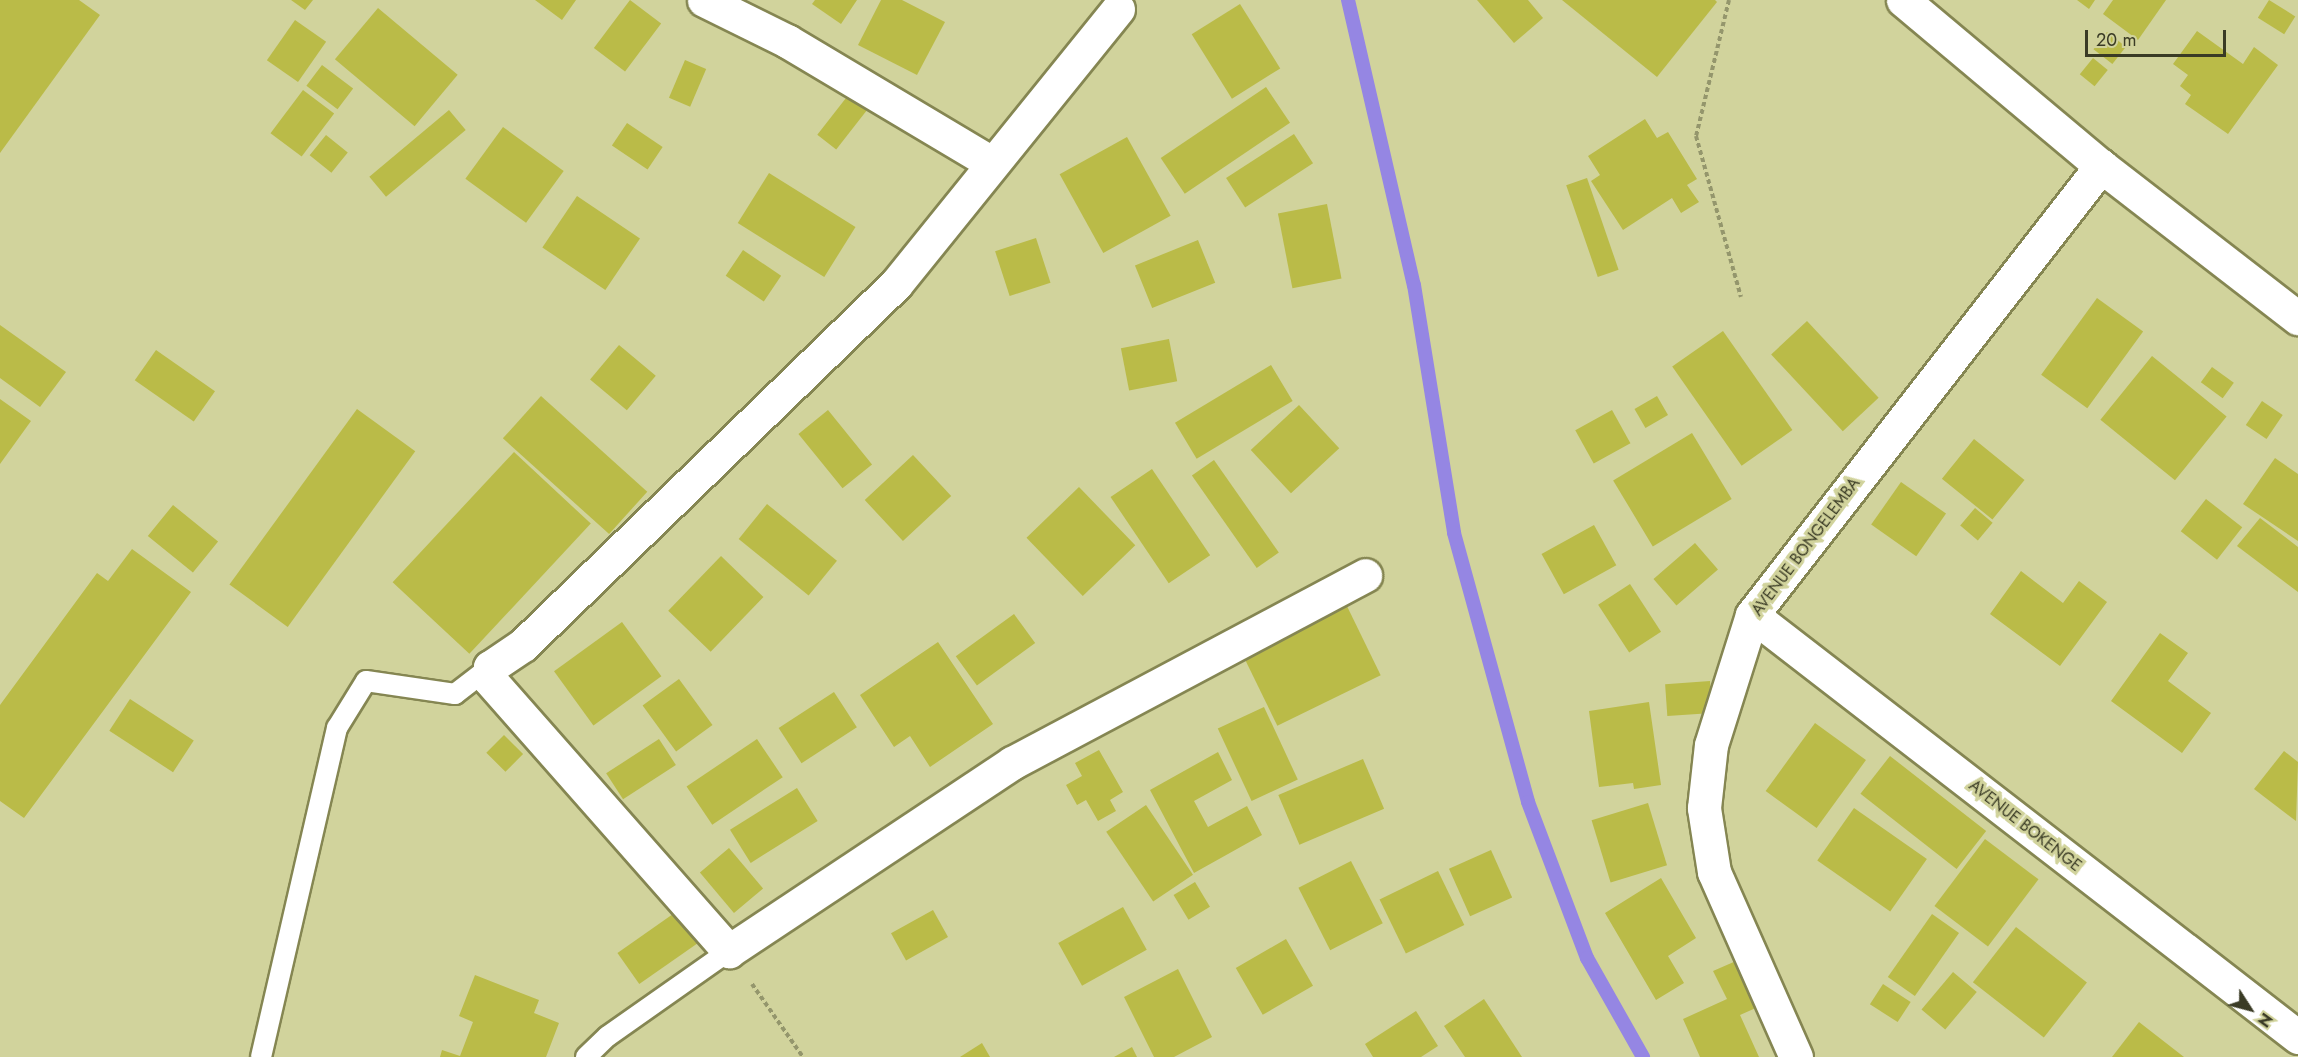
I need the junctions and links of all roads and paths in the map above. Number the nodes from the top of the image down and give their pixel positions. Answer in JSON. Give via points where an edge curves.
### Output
{"nodes":[{"id":1,"x":704,"y":0,"type":"edge"},
{"id":2,"x":1729,"y":0,"type":"edge"},
{"id":3,"x":1910,"y":2,"type":"edge"},
{"id":4,"x":1118,"y":9,"type":"dead end"},
{"id":5,"x":992,"y":163,"type":"junction"},
{"id":6,"x":2100,"y":166,"type":"junction"},
{"id":7,"x":1741,"y":297,"type":"dead end"},
{"id":8,"x":2298,"y":318,"type":"edge"},
{"id":9,"x":1365,"y":575,"type":"dead end"},
{"id":10,"x":1752,"y":615,"type":"junction"},
{"id":11,"x":490,"y":667,"type":"junction"},
{"id":12,"x":729,"y":951,"type":"junction"},
{"id":13,"x":2298,"y":1037,"type":"edge"},
{"id":14,"x":261,"y":1057,"type":"edge"},
{"id":15,"x":586,"y":1057,"type":"edge"},
{"id":16,"x":803,"y":1057,"type":"edge"},
{"id":17,"x":1796,"y":1057,"type":"edge"}],
"edges":[{"from":1,"to":5,"type":"street","via":[[787,41]]},
{"from":2,"to":7,"type":"path","via":[[1696,136]]},
{"from":3,"to":6,"type":"street"},
{"from":4,"to":5,"type":"street"},
{"from":5,"to":11,"type":"street","via":[[896,284],[522,645]]},
{"from":6,"to":8,"type":"street"},
{"from":6,"to":10,"type":"street","name":"AVENUE BONGELEMBA"},
{"from":9,"to":12,"type":"street","via":[[1012,763]]},
{"from":10,"to":13,"type":"street","name":"AVENUE BOKENGE"},
{"from":10,"to":17,"type":"street","name":"AVENUE BONGELEMBA","via":[[1711,745],[1704,808],[1714,872]]},
{"from":11,"to":12,"type":"street","via":[[489,679]]},
{"from":11,"to":14,"type":"lane","via":[[455,694],[366,681],[337,728]]},
{"from":12,"to":15,"type":"lane","via":[[608,1036]]},
{"from":12,"to":16,"type":"path"}]}
